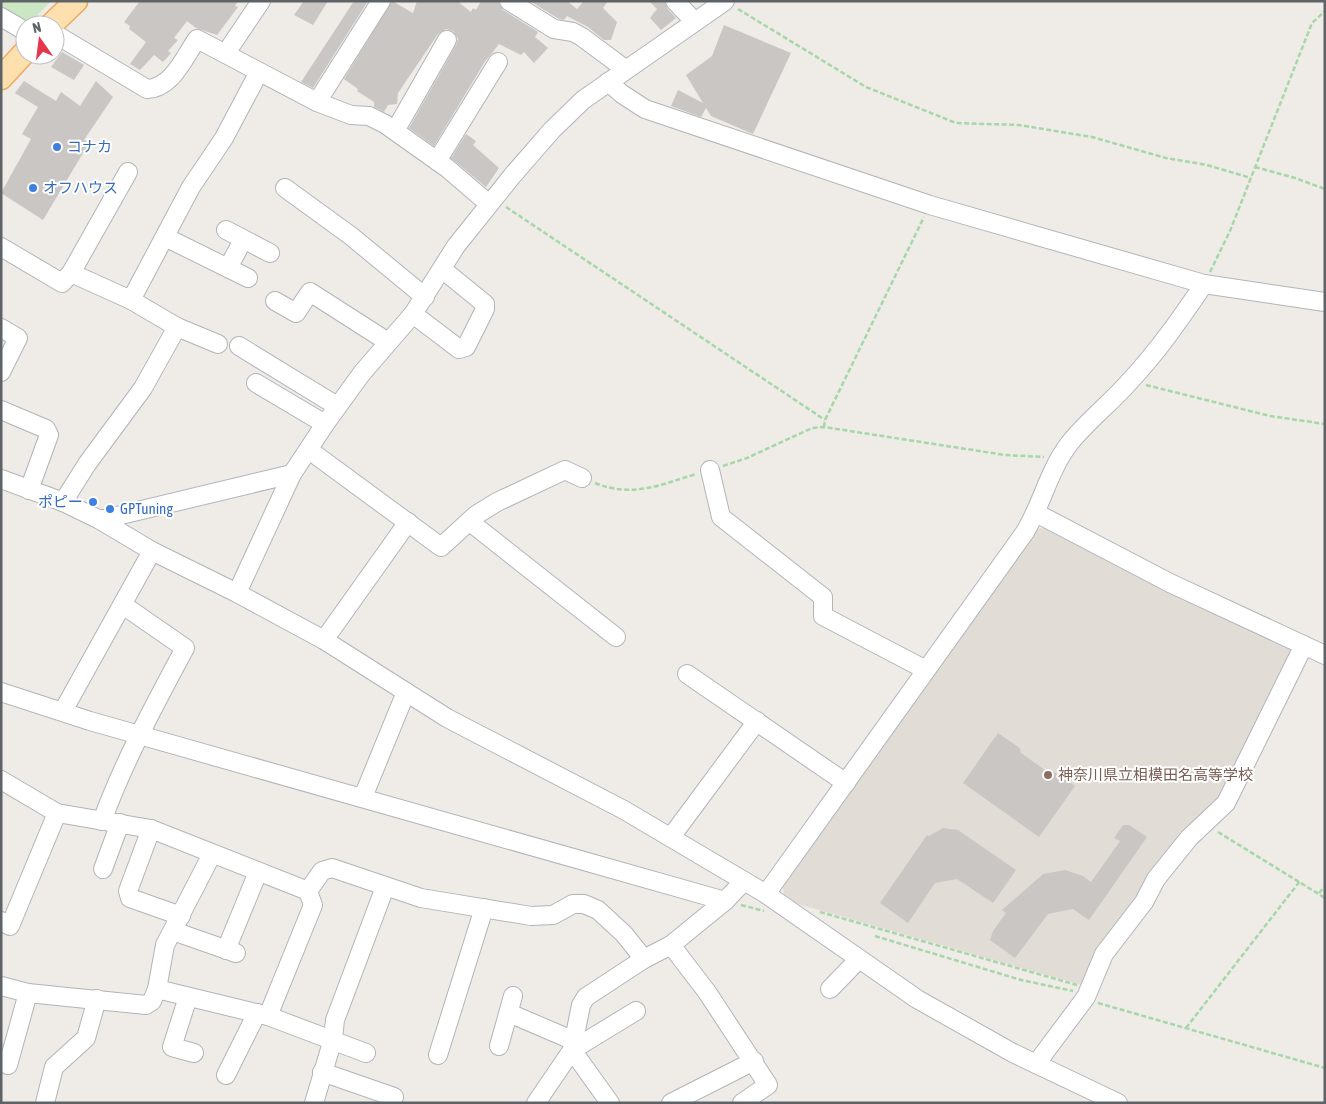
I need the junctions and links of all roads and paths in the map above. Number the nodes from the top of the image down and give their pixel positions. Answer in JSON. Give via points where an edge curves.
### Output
{"nodes":[{"id":1,"x":76,"y":1,"type":"edge"},
{"id":2,"x":261,"y":1,"type":"edge"},
{"id":3,"x":381,"y":1,"type":"edge"},
{"id":4,"x":510,"y":1,"type":"edge"},
{"id":5,"x":675,"y":1,"type":"edge"},
{"id":6,"x":730,"y":4,"type":"edge"},
{"id":7,"x":1325,"y":11,"type":"edge"},
{"id":8,"x":61,"y":15,"type":"edge"},
{"id":9,"x":1,"y":17,"type":"edge"},
{"id":10,"x":695,"y":22,"type":"junction"},
{"id":11,"x":15,"y":25,"type":"edge"},
{"id":12,"x":65,"y":40,"type":"edge"},
{"id":13,"x":447,"y":40,"type":"dead end"},
{"id":14,"x":226,"y":53,"type":"junction"},
{"id":15,"x":498,"y":62,"type":"dead end"},
{"id":16,"x":15,"y":63,"type":"edge"},
{"id":17,"x":625,"y":70,"type":"junction"},
{"id":18,"x":259,"y":72,"type":"junction"},
{"id":19,"x":1,"y":78,"type":"edge"},
{"id":20,"x":608,"y":82,"type":"junction"},
{"id":21,"x":317,"y":102,"type":"junction"},
{"id":22,"x":395,"y":132,"type":"junction"},
{"id":23,"x":437,"y":161,"type":"junction"},
{"id":24,"x":1255,"y":167,"type":"junction"},
{"id":25,"x":128,"y":172,"type":"dead end"},
{"id":26,"x":1251,"y":178,"type":"junction"},
{"id":27,"x":285,"y":188,"type":"dead end"},
{"id":28,"x":1325,"y":189,"type":"edge"},
{"id":29,"x":491,"y":201,"type":"junction"},
{"id":30,"x":930,"y":205,"type":"junction"},
{"id":31,"x":226,"y":230,"type":"dead end"},
{"id":32,"x":165,"y":238,"type":"junction"},
{"id":33,"x":243,"y":240,"type":"junction"},
{"id":34,"x":1,"y":247,"type":"edge"},
{"id":35,"x":270,"y":253,"type":"dead end"},
{"id":36,"x":228,"y":268,"type":"junction"},
{"id":37,"x":442,"y":269,"type":"junction"},
{"id":38,"x":71,"y":273,"type":"junction"},
{"id":39,"x":248,"y":278,"type":"dead end"},
{"id":40,"x":1204,"y":284,"type":"junction"},
{"id":41,"x":425,"y":297,"type":"junction"},
{"id":42,"x":131,"y":300,"type":"junction"},
{"id":43,"x":275,"y":302,"type":"dead end"},
{"id":44,"x":1325,"y":302,"type":"edge"},
{"id":45,"x":413,"y":314,"type":"junction"},
{"id":46,"x":177,"y":327,"type":"junction"},
{"id":47,"x":1,"y":328,"type":"edge"},
{"id":48,"x":388,"y":342,"type":"junction"},
{"id":49,"x":218,"y":344,"type":"dead end"},
{"id":50,"x":239,"y":346,"type":"dead end"},
{"id":51,"x":1,"y":372,"type":"edge"},
{"id":52,"x":1131,"y":381,"type":"junction"},
{"id":53,"x":256,"y":383,"type":"dead end"},
{"id":54,"x":337,"y":406,"type":"junction"},
{"id":55,"x":1,"y":410,"type":"edge"},
{"id":56,"x":825,"y":420,"type":"junction"},
{"id":57,"x":324,"y":424,"type":"junction"},
{"id":58,"x":1325,"y":424,"type":"edge"},
{"id":59,"x":824,"y":427,"type":"junction"},
{"id":60,"x":308,"y":450,"type":"junction"},
{"id":61,"x":1059,"y":458,"type":"junction"},
{"id":62,"x":710,"y":470,"type":"junction"},
{"id":63,"x":292,"y":474,"type":"junction"},
{"id":64,"x":582,"y":478,"type":"joint"},
{"id":65,"x":1,"y":479,"type":"edge"},
{"id":66,"x":29,"y":490,"type":"junction"},
{"id":67,"x":63,"y":502,"type":"junction"},
{"id":68,"x":1036,"y":513,"type":"junction"},
{"id":69,"x":100,"y":520,"type":"junction"},
{"id":70,"x":408,"y":522,"type":"junction"},
{"id":71,"x":470,"y":522,"type":"junction"},
{"id":72,"x":152,"y":551,"type":"junction"},
{"id":73,"x":237,"y":593,"type":"junction"},
{"id":74,"x":123,"y":605,"type":"junction"},
{"id":75,"x":616,"y":637,"type":"dead end"},
{"id":76,"x":324,"y":640,"type":"junction"},
{"id":77,"x":1304,"y":645,"type":"junction"},
{"id":78,"x":1325,"y":655,"type":"edge"},
{"id":79,"x":926,"y":670,"type":"junction"},
{"id":80,"x":687,"y":674,"type":"dead end"},
{"id":81,"x":406,"y":692,"type":"junction"},
{"id":82,"x":2,"y":693,"type":"edge"},
{"id":83,"x":63,"y":710,"type":"junction"},
{"id":84,"x":757,"y":721,"type":"junction"},
{"id":85,"x":139,"y":734,"type":"junction"},
{"id":86,"x":1,"y":780,"type":"edge"},
{"id":87,"x":846,"y":783,"type":"junction"},
{"id":88,"x":363,"y":797,"type":"junction"},
{"id":89,"x":58,"y":813,"type":"junction"},
{"id":90,"x":102,"y":821,"type":"junction"},
{"id":91,"x":120,"y":823,"type":"junction"},
{"id":92,"x":1204,"y":824,"type":"junction"},
{"id":93,"x":151,"y":829,"type":"junction"},
{"id":94,"x":671,"y":837,"type":"junction"},
{"id":95,"x":212,"y":854,"type":"junction"},
{"id":96,"x":103,"y":869,"type":"dead end"},
{"id":97,"x":258,"y":872,"type":"junction"},
{"id":98,"x":1300,"y":880,"type":"junction"},
{"id":99,"x":744,"y":881,"type":"junction"},
{"id":100,"x":1325,"y":886,"type":"edge"},
{"id":101,"x":385,"y":887,"type":"junction"},
{"id":102,"x":308,"y":891,"type":"junction"},
{"id":103,"x":1319,"y":893,"type":"junction"},
{"id":104,"x":766,"y":894,"type":"junction"},
{"id":105,"x":1325,"y":898,"type":"edge"},
{"id":106,"x":725,"y":901,"type":"junction"},
{"id":107,"x":484,"y":908,"type":"junction"},
{"id":108,"x":817,"y":911,"type":"dead end"},
{"id":109,"x":177,"y":924,"type":"junction"},
{"id":110,"x":4,"y":929,"type":"edge"},
{"id":111,"x":671,"y":945,"type":"junction"},
{"id":112,"x":644,"y":959,"type":"junction"},
{"id":113,"x":859,"y":959,"type":"junction"},
{"id":114,"x":1,"y":986,"type":"edge"},
{"id":115,"x":157,"y":989,"type":"junction"},
{"id":116,"x":830,"y":989,"type":"dead end"},
{"id":117,"x":1090,"y":989,"type":"junction"},
{"id":118,"x":28,"y":993,"type":"junction"},
{"id":119,"x":188,"y":997,"type":"junction"},
{"id":120,"x":97,"y":999,"type":"junction"},
{"id":121,"x":636,"y":1011,"type":"dead end"},
{"id":122,"x":263,"y":1014,"type":"junction"},
{"id":123,"x":1186,"y":1028,"type":"dead end"},
{"id":124,"x":333,"y":1039,"type":"junction"},
{"id":125,"x":572,"y":1045,"type":"junction"},
{"id":126,"x":499,"y":1046,"type":"dead end"},
{"id":127,"x":194,"y":1053,"type":"dead end"},
{"id":128,"x":366,"y":1053,"type":"dead end"},
{"id":129,"x":438,"y":1055,"type":"dead end"},
{"id":130,"x":754,"y":1061,"type":"junction"},
{"id":131,"x":1036,"y":1064,"type":"junction"},
{"id":132,"x":8,"y":1065,"type":"dead end"},
{"id":133,"x":322,"y":1072,"type":"junction"},
{"id":134,"x":226,"y":1075,"type":"dead end"},
{"id":135,"x":394,"y":1097,"type":"dead end"},
{"id":136,"x":44,"y":1103,"type":"edge"},
{"id":137,"x":314,"y":1103,"type":"edge"},
{"id":138,"x":536,"y":1103,"type":"edge"},
{"id":139,"x":610,"y":1103,"type":"edge"},
{"id":140,"x":671,"y":1103,"type":"edge"},
{"id":141,"x":742,"y":1103,"type":"edge"},
{"id":142,"x":1118,"y":1103,"type":"edge"}],
"edges":[{"from":1,"to":8,"type":"main road"},
{"from":2,"to":14,"type":"street"},
{"from":3,"to":21,"type":"street"},
{"from":4,"to":17,"type":"street","via":[[554,29],[574,32]]},
{"from":5,"to":10,"type":"street"},
{"from":6,"to":10,"type":"street"},
{"from":6,"to":26,"type":"path","via":[[866,86],[956,123],[1019,125],[1092,137]]},
{"from":7,"to":24,"type":"path","via":[[1312,23]]},
{"from":9,"to":11,"type":"street"},
{"from":10,"to":17,"type":"street"},
{"from":12,"to":14,"type":"street","via":[[147,89],[166,84],[197,39]]},
{"from":13,"to":22,"type":"street"},
{"from":14,"to":18,"type":"street"},
{"from":15,"to":23,"type":"street"},
{"from":16,"to":19,"type":"main road"},
{"from":17,"to":20,"type":"street"},
{"from":18,"to":21,"type":"street"},
{"from":18,"to":32,"type":"street","via":[[224,138],[191,187]]},
{"from":20,"to":29,"type":"street","via":[[583,100],[552,130]]},
{"from":20,"to":30,"type":"street","via":[[645,109]]},
{"from":21,"to":22,"type":"street","via":[[351,115],[369,116]]},
{"from":22,"to":23,"type":"street"},
{"from":23,"to":29,"type":"street"},
{"from":24,"to":26,"type":"path"},
{"from":24,"to":28,"type":"path"},
{"from":25,"to":38,"type":"street"},
{"from":26,"to":40,"type":"path","via":[[1230,232]]},
{"from":27,"to":41,"type":"street","via":[[351,236]]},
{"from":29,"to":37,"type":"street"},
{"from":29,"to":56,"type":"path"},
{"from":30,"to":40,"type":"street"},
{"from":30,"to":56,"type":"path"},
{"from":31,"to":33,"type":"street"},
{"from":32,"to":36,"type":"street"},
{"from":32,"to":42,"type":"street"},
{"from":33,"to":35,"type":"street"},
{"from":33,"to":36,"type":"street"},
{"from":34,"to":38,"type":"street","via":[[62,283]]},
{"from":36,"to":39,"type":"street"},
{"from":37,"to":41,"type":"street"},
{"from":37,"to":45,"type":"street","via":[[485,304],[466,347],[459,349]]},
{"from":38,"to":42,"type":"street"},
{"from":40,"to":44,"type":"street"},
{"from":40,"to":52,"type":"street","via":[[1175,329]]},
{"from":41,"to":45,"type":"street"},
{"from":42,"to":46,"type":"street"},
{"from":43,"to":48,"type":"street","via":[[296,313],[310,292]]},
{"from":45,"to":48,"type":"street"},
{"from":46,"to":49,"type":"street"},
{"from":46,"to":67,"type":"street","via":[[143,388]]},
{"from":47,"to":51,"type":"street","via":[[18,338]]},
{"from":48,"to":54,"type":"street"},
{"from":50,"to":54,"type":"street"},
{"from":52,"to":58,"type":"path","via":[[1270,416]]},
{"from":52,"to":61,"type":"street"},
{"from":53,"to":57,"type":"street"},
{"from":54,"to":57,"type":"street"},
{"from":55,"to":66,"type":"street","via":[[46,430],[49,435]]},
{"from":56,"to":59,"type":"path"},
{"from":57,"to":60,"type":"street"},
{"from":59,"to":61,"type":"path","via":[[1005,455]]},
{"from":59,"to":62,"type":"path","via":[[812,428],[747,458]]},
{"from":60,"to":63,"type":"street"},
{"from":60,"to":70,"type":"street"},
{"from":61,"to":68,"type":"street"},
{"from":62,"to":64,"type":"path","via":[[650,489],[614,489]]},
{"from":62,"to":79,"type":"street","via":[[721,517],[823,597],[823,616]]},
{"from":63,"to":69,"type":"street"},
{"from":63,"to":73,"type":"street"},
{"from":64,"to":71,"type":"street","via":[[566,470],[497,502]]},
{"from":65,"to":66,"type":"street"},
{"from":66,"to":67,"type":"street"},
{"from":67,"to":69,"type":"street"},
{"from":68,"to":77,"type":"street","via":[[1170,583]]},
{"from":68,"to":79,"type":"street"},
{"from":69,"to":72,"type":"street"},
{"from":70,"to":71,"type":"street","via":[[441,547]]},
{"from":70,"to":76,"type":"street"},
{"from":71,"to":75,"type":"street"},
{"from":72,"to":73,"type":"street"},
{"from":72,"to":74,"type":"street"},
{"from":73,"to":76,"type":"street"},
{"from":74,"to":83,"type":"street"},
{"from":74,"to":85,"type":"street","via":[[185,648]]},
{"from":76,"to":81,"type":"street"},
{"from":77,"to":78,"type":"street"},
{"from":77,"to":92,"type":"street","via":[[1226,803]]},
{"from":79,"to":87,"type":"street"},
{"from":80,"to":84,"type":"street"},
{"from":81,"to":88,"type":"street"},
{"from":81,"to":94,"type":"street","via":[[447,718],[571,781]]},
{"from":82,"to":83,"type":"street"},
{"from":83,"to":85,"type":"street"},
{"from":84,"to":87,"type":"street"},
{"from":84,"to":94,"type":"street"},
{"from":85,"to":88,"type":"street"},
{"from":85,"to":90,"type":"street"},
{"from":86,"to":89,"type":"street"},
{"from":87,"to":104,"type":"street"},
{"from":88,"to":106,"type":"street"},
{"from":89,"to":90,"type":"street"},
{"from":89,"to":110,"type":"street"},
{"from":90,"to":91,"type":"street"},
{"from":91,"to":93,"type":"street"},
{"from":91,"to":96,"type":"street"},
{"from":92,"to":98,"type":"path"},
{"from":92,"to":117,"type":"street","via":[[1156,878],[1144,902],[1104,954]]},
{"from":93,"to":95,"type":"street"},
{"from":93,"to":109,"type":"street","via":[[128,890],[130,898]]},
{"from":94,"to":99,"type":"street"},
{"from":95,"to":97,"type":"street"},
{"from":95,"to":109,"type":"street"},
{"from":97,"to":102,"type":"street"},
{"from":97,"to":109,"type":"street","via":[[231,951]]},
{"from":98,"to":103,"type":"path"},
{"from":98,"to":123,"type":"path"},
{"from":99,"to":104,"type":"street"},
{"from":99,"to":106,"type":"street"},
{"from":100,"to":103,"type":"path"},
{"from":101,"to":102,"type":"street","via":[[332,868],[322,872]]},
{"from":101,"to":107,"type":"street","via":[[422,898]]},
{"from":101,"to":124,"type":"street","via":[[335,1020]]},
{"from":102,"to":122,"type":"street","via":[[313,904]]},
{"from":103,"to":105,"type":"path"},
{"from":104,"to":113,"type":"street"},
{"from":106,"to":111,"type":"street"},
{"from":107,"to":112,"type":"street","via":[[531,916],[553,915],[573,904],[584,904],[598,910],[624,934]]},
{"from":107,"to":129,"type":"street"},
{"from":108,"to":117,"type":"path"},
{"from":109,"to":115,"type":"street","via":[[162,955]]},
{"from":111,"to":112,"type":"street"},
{"from":111,"to":130,"type":"street"},
{"from":112,"to":125,"type":"street","via":[[586,997],[581,1005]]},
{"from":113,"to":116,"type":"street"},
{"from":113,"to":131,"type":"street","via":[[917,999]]},
{"from":114,"to":118,"type":"street"},
{"from":115,"to":119,"type":"street"},
{"from":115,"to":120,"type":"street","via":[[152,1001],[146,1005]]},
{"from":117,"to":131,"type":"street"},
{"from":118,"to":120,"type":"street"},
{"from":118,"to":132,"type":"street"},
{"from":119,"to":122,"type":"street"},
{"from":119,"to":127,"type":"street","via":[[172,1047]]},
{"from":120,"to":136,"type":"street","via":[[86,1038],[54,1067]]},
{"from":121,"to":125,"type":"street"},
{"from":122,"to":124,"type":"street"},
{"from":122,"to":134,"type":"street"},
{"from":124,"to":128,"type":"street"},
{"from":124,"to":133,"type":"street"},
{"from":125,"to":126,"type":"street","via":[[511,1005]]},
{"from":125,"to":138,"type":"street"},
{"from":125,"to":139,"type":"street"},
{"from":130,"to":140,"type":"street"},
{"from":130,"to":141,"type":"street","via":[[768,1084]]},
{"from":131,"to":142,"type":"street"},
{"from":133,"to":135,"type":"street"},
{"from":133,"to":137,"type":"street"}]}
